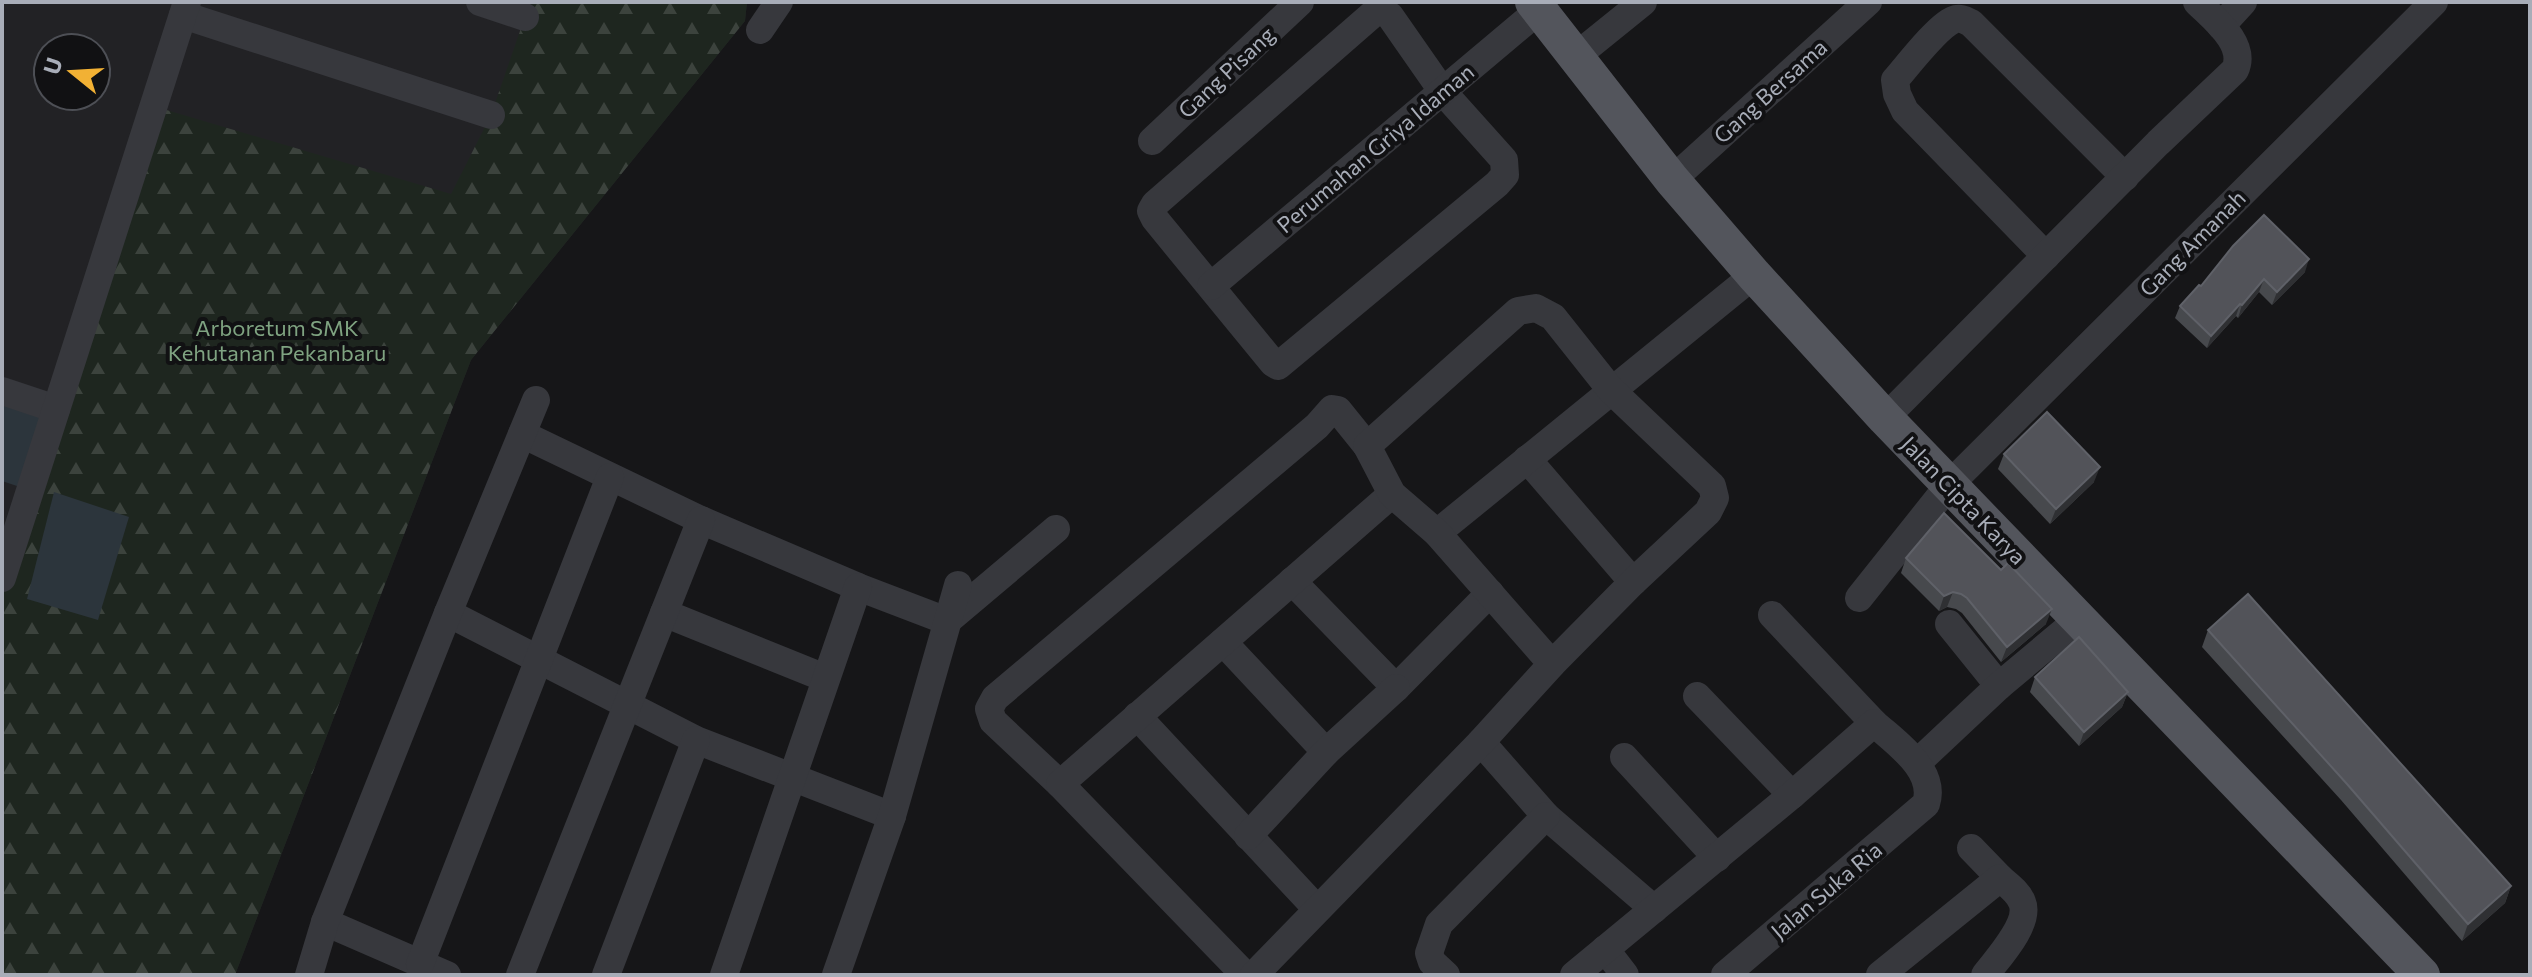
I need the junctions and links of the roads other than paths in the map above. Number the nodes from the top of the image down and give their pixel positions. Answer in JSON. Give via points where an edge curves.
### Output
{"nodes":[{"id":1,"x":480,"y":2,"type":"edge"},
{"id":2,"x":779,"y":2,"type":"edge"},
{"id":3,"x":1300,"y":2,"type":"edge"},
{"id":4,"x":1643,"y":2,"type":"edge"},
{"id":5,"x":1868,"y":2,"type":"edge"},
{"id":6,"x":2197,"y":2,"type":"edge"},
{"id":7,"x":2243,"y":2,"type":"edge"},
{"id":8,"x":2434,"y":2,"type":"edge"},
{"id":9,"x":1536,"y":6,"type":"edge"},
{"id":10,"x":185,"y":9,"type":"edge"},
{"id":11,"x":525,"y":17,"type":"dead end"},
{"id":12,"x":2221,"y":26,"type":"junction"},
{"id":13,"x":760,"y":30,"type":"dead end"},
{"id":14,"x":1575,"y":57,"type":"junction"},
{"id":15,"x":1443,"y":92,"type":"junction"},
{"id":16,"x":491,"y":115,"type":"dead end"},
{"id":17,"x":1152,"y":141,"type":"dead end"},
{"id":18,"x":2125,"y":177,"type":"junction"},
{"id":19,"x":1672,"y":180,"type":"junction"},
{"id":20,"x":2046,"y":256,"type":"junction"},
{"id":21,"x":1754,"y":275,"type":"junction"},
{"id":22,"x":1211,"y":286,"type":"junction"},
{"id":23,"x":1611,"y":390,"type":"junction"},
{"id":24,"x":2,"y":391,"type":"edge"},
{"id":25,"x":536,"y":400,"type":"dead end"},
{"id":26,"x":56,"y":409,"type":"junction"},
{"id":27,"x":1885,"y":418,"type":"junction"},
{"id":28,"x":522,"y":434,"type":"junction"},
{"id":29,"x":1367,"y":446,"type":"junction"},
{"id":30,"x":1527,"y":459,"type":"junction"},
{"id":31,"x":610,"y":477,"type":"junction"},
{"id":32,"x":1949,"y":485,"type":"junction"},
{"id":33,"x":1392,"y":494,"type":"junction"},
{"id":34,"x":701,"y":520,"type":"junction"},
{"id":35,"x":1056,"y":529,"type":"dead end"},
{"id":36,"x":1437,"y":533,"type":"junction"},
{"id":37,"x":2,"y":578,"type":"edge"},
{"id":38,"x":1292,"y":581,"type":"junction"},
{"id":39,"x":1633,"y":582,"type":"junction"},
{"id":40,"x":958,"y":585,"type":"dead end"},
{"id":41,"x":858,"y":587,"type":"junction"},
{"id":42,"x":1490,"y":593,"type":"junction"},
{"id":43,"x":1859,"y":598,"type":"dead end"},
{"id":44,"x":448,"y":613,"type":"junction"},
{"id":45,"x":664,"y":613,"type":"junction"},
{"id":46,"x":1772,"y":615,"type":"dead end"},
{"id":47,"x":2079,"y":619,"type":"junction"},
{"id":48,"x":947,"y":621,"type":"junction"},
{"id":49,"x":1949,"y":624,"type":"dead end"},
{"id":50,"x":1223,"y":642,"type":"junction"},
{"id":51,"x":539,"y":659,"type":"junction"},
{"id":52,"x":1552,"y":664,"type":"junction"},
{"id":53,"x":825,"y":678,"type":"junction"},
{"id":54,"x":1999,"y":686,"type":"junction"},
{"id":55,"x":1396,"y":688,"type":"junction"},
{"id":56,"x":1697,"y":696,"type":"dead end"},
{"id":57,"x":627,"y":705,"type":"junction"},
{"id":58,"x":1137,"y":716,"type":"junction"},
{"id":59,"x":1874,"y":723,"type":"junction"},
{"id":60,"x":696,"y":740,"type":"junction"},
{"id":61,"x":1481,"y":742,"type":"junction"},
{"id":62,"x":1326,"y":752,"type":"junction"},
{"id":63,"x":1624,"y":757,"type":"dead end"},
{"id":64,"x":1917,"y":763,"type":"junction"},
{"id":65,"x":791,"y":777,"type":"junction"},
{"id":66,"x":1060,"y":784,"type":"junction"},
{"id":67,"x":1792,"y":795,"type":"junction"},
{"id":68,"x":892,"y":816,"type":"junction"},
{"id":69,"x":1546,"y":816,"type":"junction"},
{"id":70,"x":1248,"y":836,"type":"junction"},
{"id":71,"x":1971,"y":848,"type":"dead end"},
{"id":72,"x":1717,"y":858,"type":"junction"},
{"id":73,"x":2000,"y":878,"type":"junction"},
{"id":74,"x":1317,"y":909,"type":"junction"},
{"id":75,"x":1654,"y":909,"type":"junction"},
{"id":76,"x":325,"y":922,"type":"junction"},
{"id":77,"x":1605,"y":949,"type":"junction"},
{"id":78,"x":420,"y":964,"type":"junction"},
{"id":79,"x":309,"y":975,"type":"edge"},
{"id":80,"x":447,"y":975,"type":"edge"},
{"id":81,"x":520,"y":975,"type":"edge"},
{"id":82,"x":606,"y":975,"type":"edge"},
{"id":83,"x":724,"y":975,"type":"edge"},
{"id":84,"x":836,"y":975,"type":"edge"},
{"id":85,"x":1245,"y":975,"type":"edge"},
{"id":86,"x":1254,"y":975,"type":"edge"},
{"id":87,"x":1446,"y":975,"type":"edge"},
{"id":88,"x":1574,"y":975,"type":"edge"},
{"id":89,"x":1625,"y":975,"type":"edge"},
{"id":90,"x":1725,"y":975,"type":"edge"},
{"id":91,"x":1880,"y":975,"type":"edge"},
{"id":92,"x":1985,"y":975,"type":"edge"},
{"id":93,"x":2422,"y":975,"type":"edge"}],
"edges":[{"from":1,"to":11,"type":"street"},
{"from":2,"to":13,"type":"street"},
{"from":3,"to":17,"type":"street","name":"Gang Pisang"},
{"from":4,"to":14,"type":"street"},
{"from":5,"to":19,"type":"street","name":"Gang Bersama"},
{"from":6,"to":12,"type":"street"},
{"from":7,"to":12,"type":"street"},
{"from":8,"to":32,"type":"street","name":"Gang Amanah"},
{"from":9,"to":14,"type":"main road","name":"Jalan Cipta Karya"},
{"from":9,"to":15,"type":"street","name":"Perumahan Griya Idaman"},
{"from":10,"to":16,"type":"street"},
{"from":10,"to":26,"type":"street"},
{"from":12,"to":18,"type":"street","via":[[2237,50],[2235,70]]},
{"from":14,"to":19,"type":"main road","name":"Jalan Cipta Karya"},
{"from":15,"to":22,"type":"street","name":"Perumahan Griya Idaman"},
{"from":15,"to":22,"type":"street","via":[[1390,16],[1374,13],[1155,204],[1155,219]]},
{"from":15,"to":22,"type":"street","via":[[1504,160],[1505,175],[1286,361],[1273,363]]},
{"from":18,"to":20,"type":"street"},
{"from":18,"to":20,"type":"street","via":[[1971,23],[1954,19],[1942,28],[1895,80],[1897,94],[1905,111]]},
{"from":19,"to":21,"type":"main road","name":"Jalan Cipta Karya"},
{"from":20,"to":27,"type":"street"},
{"from":21,"to":23,"type":"street"},
{"from":21,"to":27,"type":"main road","name":"Jalan Cipta Karya"},
{"from":23,"to":29,"type":"street","via":[[1553,317],[1536,308],[1518,311]]},
{"from":23,"to":30,"type":"street"},
{"from":23,"to":39,"type":"street","via":[[1712,486],[1715,498],[1708,512]]},
{"from":24,"to":26,"type":"street"},
{"from":25,"to":28,"type":"street"},
{"from":26,"to":37,"type":"street"},
{"from":27,"to":32,"type":"main road","name":"Jalan Cipta Karya"},
{"from":28,"to":31,"type":"street"},
{"from":28,"to":44,"type":"street"},
{"from":29,"to":33,"type":"street"},
{"from":29,"to":66,"type":"street","via":[[1332,409],[995,698],[989,709],[993,721]]},
{"from":30,"to":36,"type":"street"},
{"from":30,"to":39,"type":"street"},
{"from":31,"to":34,"type":"street"},
{"from":31,"to":51,"type":"street"},
{"from":32,"to":43,"type":"street","name":"Gang Amanah"},
{"from":32,"to":47,"type":"main road","name":"Jalan Cipta Karya"},
{"from":33,"to":36,"type":"street"},
{"from":33,"to":38,"type":"street"},
{"from":34,"to":41,"type":"street"},
{"from":34,"to":45,"type":"street"},
{"from":35,"to":48,"type":"street"},
{"from":36,"to":42,"type":"street"},
{"from":38,"to":50,"type":"street"},
{"from":38,"to":55,"type":"street"},
{"from":39,"to":52,"type":"street"},
{"from":40,"to":48,"type":"street"},
{"from":41,"to":48,"type":"street"},
{"from":41,"to":53,"type":"street"},
{"from":42,"to":52,"type":"street"},
{"from":42,"to":55,"type":"street"},
{"from":44,"to":51,"type":"street"},
{"from":44,"to":76,"type":"street"},
{"from":45,"to":53,"type":"street"},
{"from":45,"to":57,"type":"street"},
{"from":46,"to":59,"type":"street"},
{"from":47,"to":54,"type":"street"},
{"from":47,"to":93,"type":"main road","name":"Jalan Cipta Karya"},
{"from":48,"to":68,"type":"street"},
{"from":49,"to":54,"type":"street"},
{"from":50,"to":58,"type":"street"},
{"from":50,"to":62,"type":"street"},
{"from":51,"to":57,"type":"street"},
{"from":51,"to":78,"type":"street"},
{"from":52,"to":61,"type":"street"},
{"from":53,"to":65,"type":"street"},
{"from":54,"to":64,"type":"street"},
{"from":55,"to":62,"type":"street"},
{"from":56,"to":67,"type":"street"},
{"from":57,"to":60,"type":"street"},
{"from":57,"to":81,"type":"street"},
{"from":58,"to":66,"type":"street"},
{"from":58,"to":70,"type":"street"},
{"from":59,"to":64,"type":"street"},
{"from":59,"to":67,"type":"street"},
{"from":60,"to":65,"type":"street"},
{"from":60,"to":82,"type":"street"},
{"from":61,"to":69,"type":"street"},
{"from":61,"to":74,"type":"street"},
{"from":62,"to":70,"type":"street"},
{"from":63,"to":72,"type":"street"},
{"from":64,"to":90,"type":"street","name":"Jalan Suka Ria","via":[[1929,791],[1926,804]]},
{"from":65,"to":68,"type":"street"},
{"from":65,"to":83,"type":"street"},
{"from":66,"to":85,"type":"street"},
{"from":67,"to":72,"type":"street"},
{"from":68,"to":84,"type":"street"},
{"from":69,"to":75,"type":"street"},
{"from":69,"to":87,"type":"street","via":[[1439,924],[1429,953]]},
{"from":70,"to":74,"type":"street"},
{"from":71,"to":73,"type":"street"},
{"from":72,"to":75,"type":"street"},
{"from":73,"to":91,"type":"street"},
{"from":73,"to":92,"type":"street","via":[[2024,905],[2022,924]]},
{"from":74,"to":86,"type":"street"},
{"from":75,"to":77,"type":"street"},
{"from":76,"to":78,"type":"street"},
{"from":76,"to":79,"type":"street"},
{"from":77,"to":88,"type":"street"},
{"from":77,"to":89,"type":"street"},
{"from":78,"to":80,"type":"street"}]}
